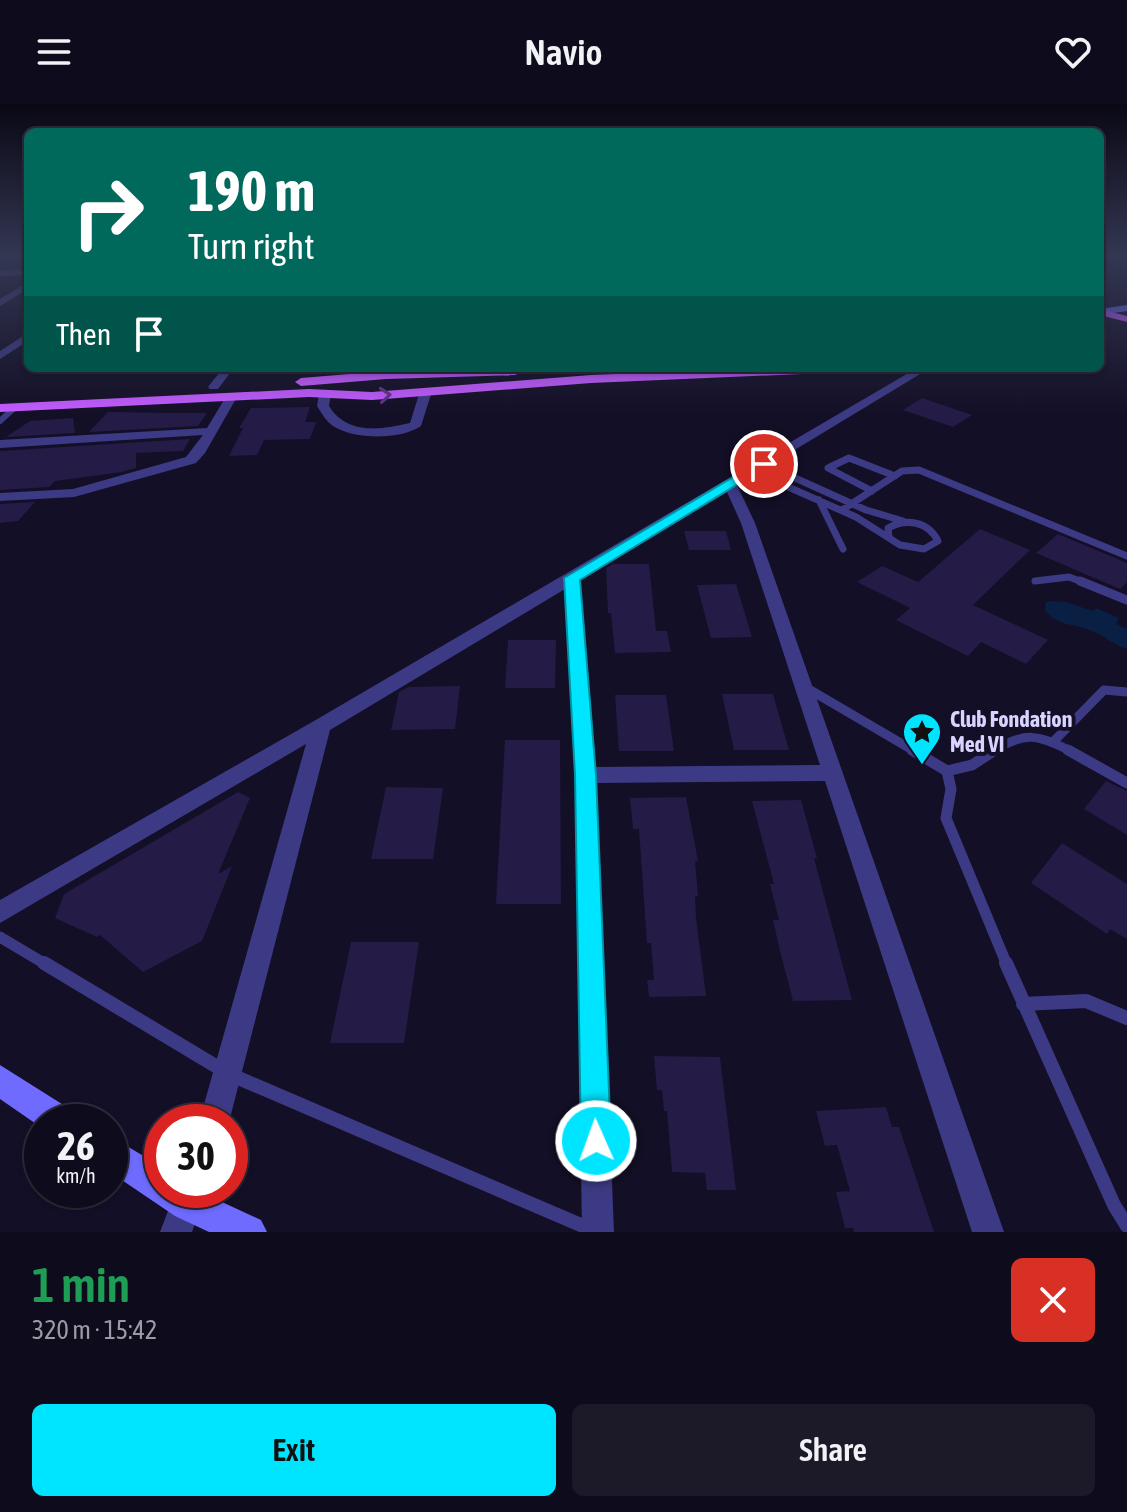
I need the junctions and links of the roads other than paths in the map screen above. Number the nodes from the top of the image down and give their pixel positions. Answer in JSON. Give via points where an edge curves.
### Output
{"nodes":[{"id":1,"x":1124,"y":309,"type":"edge"},
{"id":2,"x":1104,"y":312,"type":"edge"},
{"id":3,"x":1104,"y":314,"type":"edge"},
{"id":4,"x":1127,"y":319,"type":"edge"},
{"id":5,"x":24,"y":339,"type":"edge"},
{"id":6,"x":24,"y":345,"type":"edge"},
{"id":7,"x":0,"y":346,"type":"edge"},
{"id":8,"x":15,"y":346,"type":"junction"},
{"id":9,"x":0,"y":356,"type":"edge"},
{"id":10,"x":226,"y":372,"type":"edge"},
{"id":11,"x":500,"y":372,"type":"edge"},
{"id":12,"x":755,"y":372,"type":"edge"},
{"id":13,"x":918,"y":372,"type":"edge"},
{"id":14,"x":472,"y":373,"type":"junction"},
{"id":15,"x":344,"y":379,"type":"junction"},
{"id":16,"x":214,"y":387,"type":"junction"},
{"id":17,"x":477,"y":388,"type":"junction"},
{"id":18,"x":426,"y":391,"type":"junction"},
{"id":19,"x":325,"y":394,"type":"junction"},
{"id":20,"x":340,"y":395,"type":"junction"},
{"id":21,"x":231,"y":397,"type":"junction"},
{"id":22,"x":0,"y":398,"type":"edge"},
{"id":23,"x":7,"y":408,"type":"edge"},
{"id":24,"x":0,"y":421,"type":"edge"},
{"id":25,"x":211,"y":431,"type":"junction"},
{"id":26,"x":0,"y":444,"type":"edge"},
{"id":27,"x":758,"y":468,"type":"junction"},
{"id":28,"x":895,"y":476,"type":"junction"},
{"id":29,"x":730,"y":484,"type":"junction"},
{"id":30,"x":872,"y":491,"type":"junction"},
{"id":31,"x":0,"y":497,"type":"edge"},
{"id":32,"x":819,"y":500,"type":"junction"},
{"id":33,"x":852,"y":504,"type":"junction"},
{"id":34,"x":842,"y":510,"type":"junction"},
{"id":35,"x":906,"y":522,"type":"junction"},
{"id":36,"x":889,"y":537,"type":"junction"},
{"id":37,"x":843,"y":549,"type":"dead end"},
{"id":38,"x":1127,"y":556,"type":"edge"},
{"id":39,"x":572,"y":578,"type":"junction"},
{"id":40,"x":1035,"y":581,"type":"dead end"},
{"id":41,"x":1127,"y":600,"type":"edge"},
{"id":42,"x":802,"y":685,"type":"junction"},
{"id":43,"x":1127,"y":692,"type":"edge"},
{"id":44,"x":321,"y":726,"type":"junction"},
{"id":45,"x":1053,"y":742,"type":"junction"},
{"id":46,"x":947,"y":771,"type":"junction"},
{"id":47,"x":831,"y":773,"type":"junction"},
{"id":48,"x":585,"y":775,"type":"junction"},
{"id":49,"x":1127,"y":783,"type":"edge"},
{"id":50,"x":0,"y":912,"type":"edge"},
{"id":51,"x":0,"y":937,"type":"edge"},
{"id":52,"x":1023,"y":1004,"type":"junction"},
{"id":53,"x":1127,"y":1018,"type":"edge"},
{"id":54,"x":229,"y":1074,"type":"junction"},
{"id":55,"x":0,"y":1081,"type":"edge"},
{"id":56,"x":35,"y":1104,"type":"edge"},
{"id":57,"x":220,"y":1104,"type":"edge"},
{"id":58,"x":192,"y":1208,"type":"edge"},
{"id":59,"x":1127,"y":1226,"type":"edge"},
{"id":60,"x":249,"y":1232,"type":"edge"},
{"id":61,"x":598,"y":1232,"type":"edge"},
{"id":62,"x":988,"y":1232,"type":"edge"}],
"edges":[{"from":1,"to":2,"type":"street"},
{"from":3,"to":4,"type":"main road"},
{"from":5,"to":8,"type":"street"},
{"from":6,"to":8,"type":"street"},
{"from":7,"to":8,"type":"street"},
{"from":8,"to":9,"type":"street"},
{"from":10,"to":16,"type":"street"},
{"from":11,"to":14,"type":"main road"},
{"from":12,"to":17,"type":"main road"},
{"from":13,"to":27,"type":"street"},
{"from":14,"to":15,"type":"main road"},
{"from":14,"to":17,"type":"main road","via":[[478,377]]},
{"from":15,"to":16,"type":"main road"},
{"from":15,"to":20,"type":"main road","via":[[332,385]]},
{"from":16,"to":22,"type":"main road"},
{"from":17,"to":18,"type":"main road"},
{"from":18,"to":19,"type":"street","via":[[415,426],[380,432],[334,422],[323,406]]},
{"from":20,"to":18,"type":"main road","one_way":true},
{"from":19,"to":20,"type":"main road"},
{"from":19,"to":21,"type":"main road"},
{"from":21,"to":23,"type":"main road"},
{"from":21,"to":25,"type":"street"},
{"from":23,"to":24,"type":"lane"},
{"from":25,"to":26,"type":"street"},
{"from":25,"to":31,"type":"street","via":[[191,460],[74,493]]},
{"from":27,"to":29,"type":"street"},
{"from":27,"to":32,"type":"lane"},
{"from":27,"to":33,"type":"lane"},
{"from":28,"to":30,"type":"lane"},
{"from":28,"to":30,"type":"lane","via":[[849,458],[828,468]]},
{"from":28,"to":38,"type":"lane","via":[[906,469],[925,472]]},
{"from":29,"to":39,"type":"street"},
{"from":29,"to":42,"type":"street"},
{"from":30,"to":33,"type":"lane"},
{"from":32,"to":34,"type":"lane"},
{"from":32,"to":37,"type":"lane"},
{"from":33,"to":34,"type":"lane"},
{"from":33,"to":35,"type":"lane"},
{"from":34,"to":36,"type":"lane"},
{"from":35,"to":36,"type":"lane","via":[[888,528]]},
{"from":35,"to":36,"type":"lane","via":[[934,532],[936,545],[916,549]]},
{"from":39,"to":44,"type":"street"},
{"from":39,"to":48,"type":"street"},
{"from":40,"to":41,"type":"lane","via":[[1076,579]]},
{"from":42,"to":46,"type":"lane"},
{"from":42,"to":47,"type":"street"},
{"from":43,"to":45,"type":"lane","via":[[1104,690]]},
{"from":44,"to":50,"type":"street"},
{"from":44,"to":54,"type":"street"},
{"from":45,"to":46,"type":"lane","via":[[1014,738],[972,765]]},
{"from":45,"to":49,"type":"lane"},
{"from":46,"to":52,"type":"lane","via":[[952,791],[946,818]]},
{"from":47,"to":48,"type":"street"},
{"from":47,"to":62,"type":"street"},
{"from":48,"to":61,"type":"street"},
{"from":51,"to":54,"type":"lane"},
{"from":52,"to":53,"type":"lane","via":[[1086,1001]]},
{"from":52,"to":59,"type":"lane"},
{"from":54,"to":57,"type":"street"},
{"from":54,"to":61,"type":"lane"},
{"from":55,"to":56,"type":"street"},
{"from":58,"to":60,"type":"street"}]}
